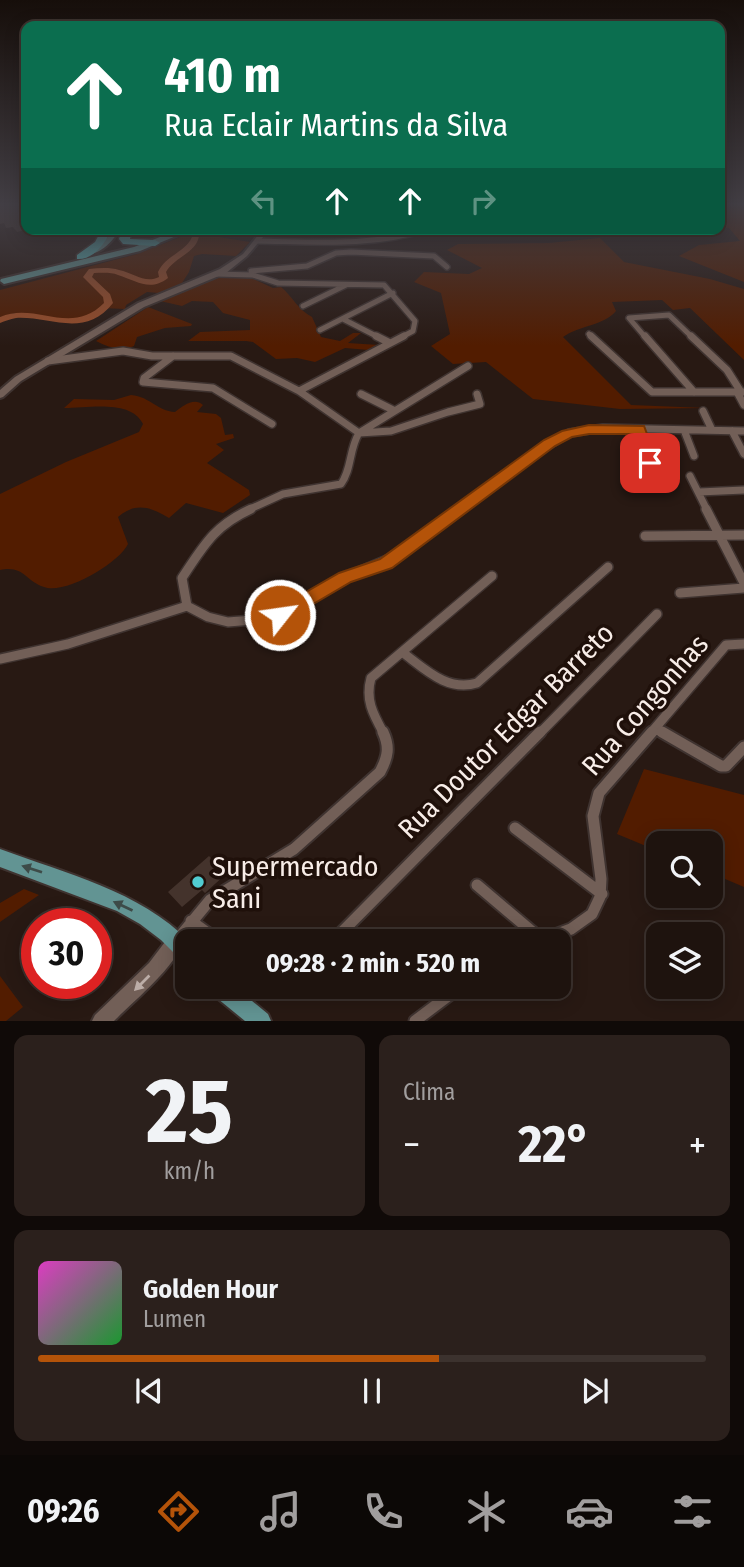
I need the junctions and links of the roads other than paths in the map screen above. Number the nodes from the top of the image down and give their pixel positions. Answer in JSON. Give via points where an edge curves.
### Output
{"nodes":[{"id":1,"x":90,"y":251,"type":"edge"},
{"id":2,"x":130,"y":251,"type":"edge"},
{"id":3,"x":249,"y":251,"type":"edge"},
{"id":4,"x":81,"y":257,"type":"joint"},
{"id":5,"x":447,"y":267,"type":"dead end"},
{"id":6,"x":220,"y":272,"type":"junction"},
{"id":7,"x":2,"y":281,"type":"edge"},
{"id":8,"x":349,"y":284,"type":"junction"},
{"id":9,"x":393,"y":293,"type":"junction"},
{"id":10,"x":303,"y":306,"type":"dead end"},
{"id":11,"x":343,"y":319,"type":"junction"},
{"id":12,"x":320,"y":330,"type":"dead end"},
{"id":13,"x":589,"y":334,"type":"dead end"},
{"id":14,"x":390,"y":343,"type":"junction"},
{"id":15,"x":173,"y":356,"type":"junction"},
{"id":16,"x":48,"y":361,"type":"junction"},
{"id":17,"x":468,"y":366,"type":"dead end"},
{"id":18,"x":299,"y":391,"type":"junction"},
{"id":19,"x":694,"y":391,"type":"junction"},
{"id":20,"x":741,"y":392,"type":"edge"},
{"id":21,"x":361,"y":394,"type":"dead end"},
{"id":22,"x":477,"y":394,"type":"dead end"},
{"id":23,"x":0,"y":395,"type":"edge"},
{"id":24,"x":744,"y":405,"type":"edge"},
{"id":25,"x":393,"y":410,"type":"junction"},
{"id":26,"x":703,"y":411,"type":"dead end"},
{"id":27,"x":272,"y":424,"type":"dead end"},
{"id":28,"x":639,"y":429,"type":"junction"},
{"id":29,"x":684,"y":430,"type":"junction"},
{"id":30,"x":712,"y":430,"type":"junction"},
{"id":31,"x":732,"y":431,"type":"junction"},
{"id":32,"x":744,"y":431,"type":"edge"},
{"id":33,"x":359,"y":433,"type":"junction"},
{"id":34,"x":744,"y":454,"type":"edge"},
{"id":35,"x":694,"y":456,"type":"dead end"},
{"id":36,"x":650,"y":463,"type":"dead end"},
{"id":37,"x":690,"y":476,"type":"dead end"},
{"id":38,"x":744,"y":490,"type":"edge"},
{"id":39,"x":699,"y":492,"type":"junction"},
{"id":40,"x":720,"y":535,"type":"junction"},
{"id":41,"x":744,"y":535,"type":"edge"},
{"id":42,"x":645,"y":536,"type":"dead end"},
{"id":43,"x":608,"y":567,"type":"dead end"},
{"id":44,"x":492,"y":576,"type":"dead end"},
{"id":45,"x":744,"y":585,"type":"edge"},
{"id":46,"x":680,"y":593,"type":"dead end"},
{"id":47,"x":187,"y":606,"type":"junction"},
{"id":48,"x":657,"y":614,"type":"dead end"},
{"id":49,"x":744,"y":644,"type":"edge"},
{"id":50,"x":401,"y":652,"type":"junction"},
{"id":51,"x":0,"y":659,"type":"edge"},
{"id":52,"x":656,"y":728,"type":"junction"},
{"id":53,"x":744,"y":747,"type":"edge"},
{"id":54,"x":515,"y":828,"type":"dead end"},
{"id":55,"x":0,"y":858,"type":"edge"},
{"id":56,"x":477,"y":885,"type":"dead end"},
{"id":57,"x":602,"y":894,"type":"junction"},
{"id":58,"x":191,"y":921,"type":"junction"},
{"id":59,"x":188,"y":929,"type":"edge"},
{"id":60,"x":202,"y":929,"type":"edge"},
{"id":61,"x":345,"y":929,"type":"edge"},
{"id":62,"x":526,"y":929,"type":"edge"},
{"id":63,"x":564,"y":929,"type":"edge"},
{"id":64,"x":175,"y":939,"type":"edge"},
{"id":65,"x":175,"y":952,"type":"edge"},
{"id":66,"x":234,"y":999,"type":"edge"},
{"id":67,"x":444,"y":999,"type":"edge"},
{"id":68,"x":101,"y":1021,"type":"edge"},
{"id":69,"x":261,"y":1021,"type":"edge"},
{"id":70,"x":415,"y":1021,"type":"edge"}],
"edges":[{"from":1,"to":4,"type":"highway"},
{"from":2,"to":7,"type":"main road"},
{"from":3,"to":6,"type":"street"},
{"from":4,"to":7,"type":"main road"},
{"from":5,"to":6,"type":"street","via":[[434,256],[351,251],[298,268]]},
{"from":6,"to":8,"type":"street","via":[[278,283]]},
{"from":6,"to":16,"type":"street","via":[[141,305]]},
{"from":8,"to":9,"type":"street","via":[[384,285]]},
{"from":8,"to":10,"type":"street"},
{"from":9,"to":11,"type":"street"},
{"from":9,"to":14,"type":"street","via":[[416,326]]},
{"from":11,"to":12,"type":"street"},
{"from":11,"to":14,"type":"street"},
{"from":13,"to":19,"type":"street","via":[[652,392]]},
{"from":14,"to":18,"type":"street"},
{"from":15,"to":16,"type":"street","via":[[122,351]]},
{"from":15,"to":18,"type":"street","via":[[231,356]]},
{"from":15,"to":27,"type":"street","via":[[143,382],[213,388]]},
{"from":16,"to":23,"type":"street"},
{"from":17,"to":25,"type":"street"},
{"from":18,"to":33,"type":"street"},
{"from":19,"to":20,"type":"street"},
{"from":19,"to":20,"type":"street","via":[[629,318],[669,315],[727,370]]},
{"from":20,"to":24,"type":"street"},
{"from":21,"to":25,"type":"street"},
{"from":22,"to":33,"type":"street","via":[[480,404],[406,428]]},
{"from":25,"to":33,"type":"street"},
{"from":26,"to":30,"type":"street"},
{"from":28,"to":29,"type":"street"},
{"from":28,"to":36,"type":"street"},
{"from":28,"to":47,"type":"street","via":[[567,434],[386,564],[363,569],[280,615],[250,624],[229,623]]},
{"from":29,"to":30,"type":"street"},
{"from":29,"to":35,"type":"street"},
{"from":30,"to":31,"type":"street"},
{"from":31,"to":32,"type":"street"},
{"from":31,"to":34,"type":"street"},
{"from":33,"to":47,"type":"street","via":[[344,481],[282,494],[229,519],[211,534],[182,578]]},
{"from":37,"to":39,"type":"street"},
{"from":38,"to":39,"type":"street"},
{"from":39,"to":40,"type":"street"},
{"from":40,"to":41,"type":"street"},
{"from":40,"to":42,"type":"street"},
{"from":40,"to":45,"type":"street"},
{"from":43,"to":50,"type":"street","via":[[469,687],[449,685]]},
{"from":44,"to":50,"type":"street"},
{"from":45,"to":46,"type":"street"},
{"from":47,"to":51,"type":"street","via":[[68,644]]},
{"from":48,"to":61,"type":"street","name":"Rua Doutor Edgar Barreto"},
{"from":49,"to":52,"type":"street","name":"Rua Congonhas","via":[[726,645]]},
{"from":50,"to":58,"type":"street","via":[[371,678],[366,689],[366,702],[388,741],[387,763],[380,772],[294,849],[225,889]]},
{"from":52,"to":53,"type":"street","via":[[721,766]]},
{"from":52,"to":57,"type":"street","name":"Rua Congonhas","via":[[599,793],[593,807]]},
{"from":54,"to":57,"type":"street"},
{"from":64,"to":55,"type":"main road","one_way":true,"via":[[160,924],[114,901]]},
{"from":56,"to":62,"type":"street"},
{"from":57,"to":63,"type":"street","via":[[586,918]]},
{"from":58,"to":59,"type":"street"},
{"from":58,"to":60,"type":"street"},
{"from":65,"to":68,"type":"street","one_way":true},
{"from":66,"to":69,"type":"main road"},
{"from":67,"to":70,"type":"street"}]}
